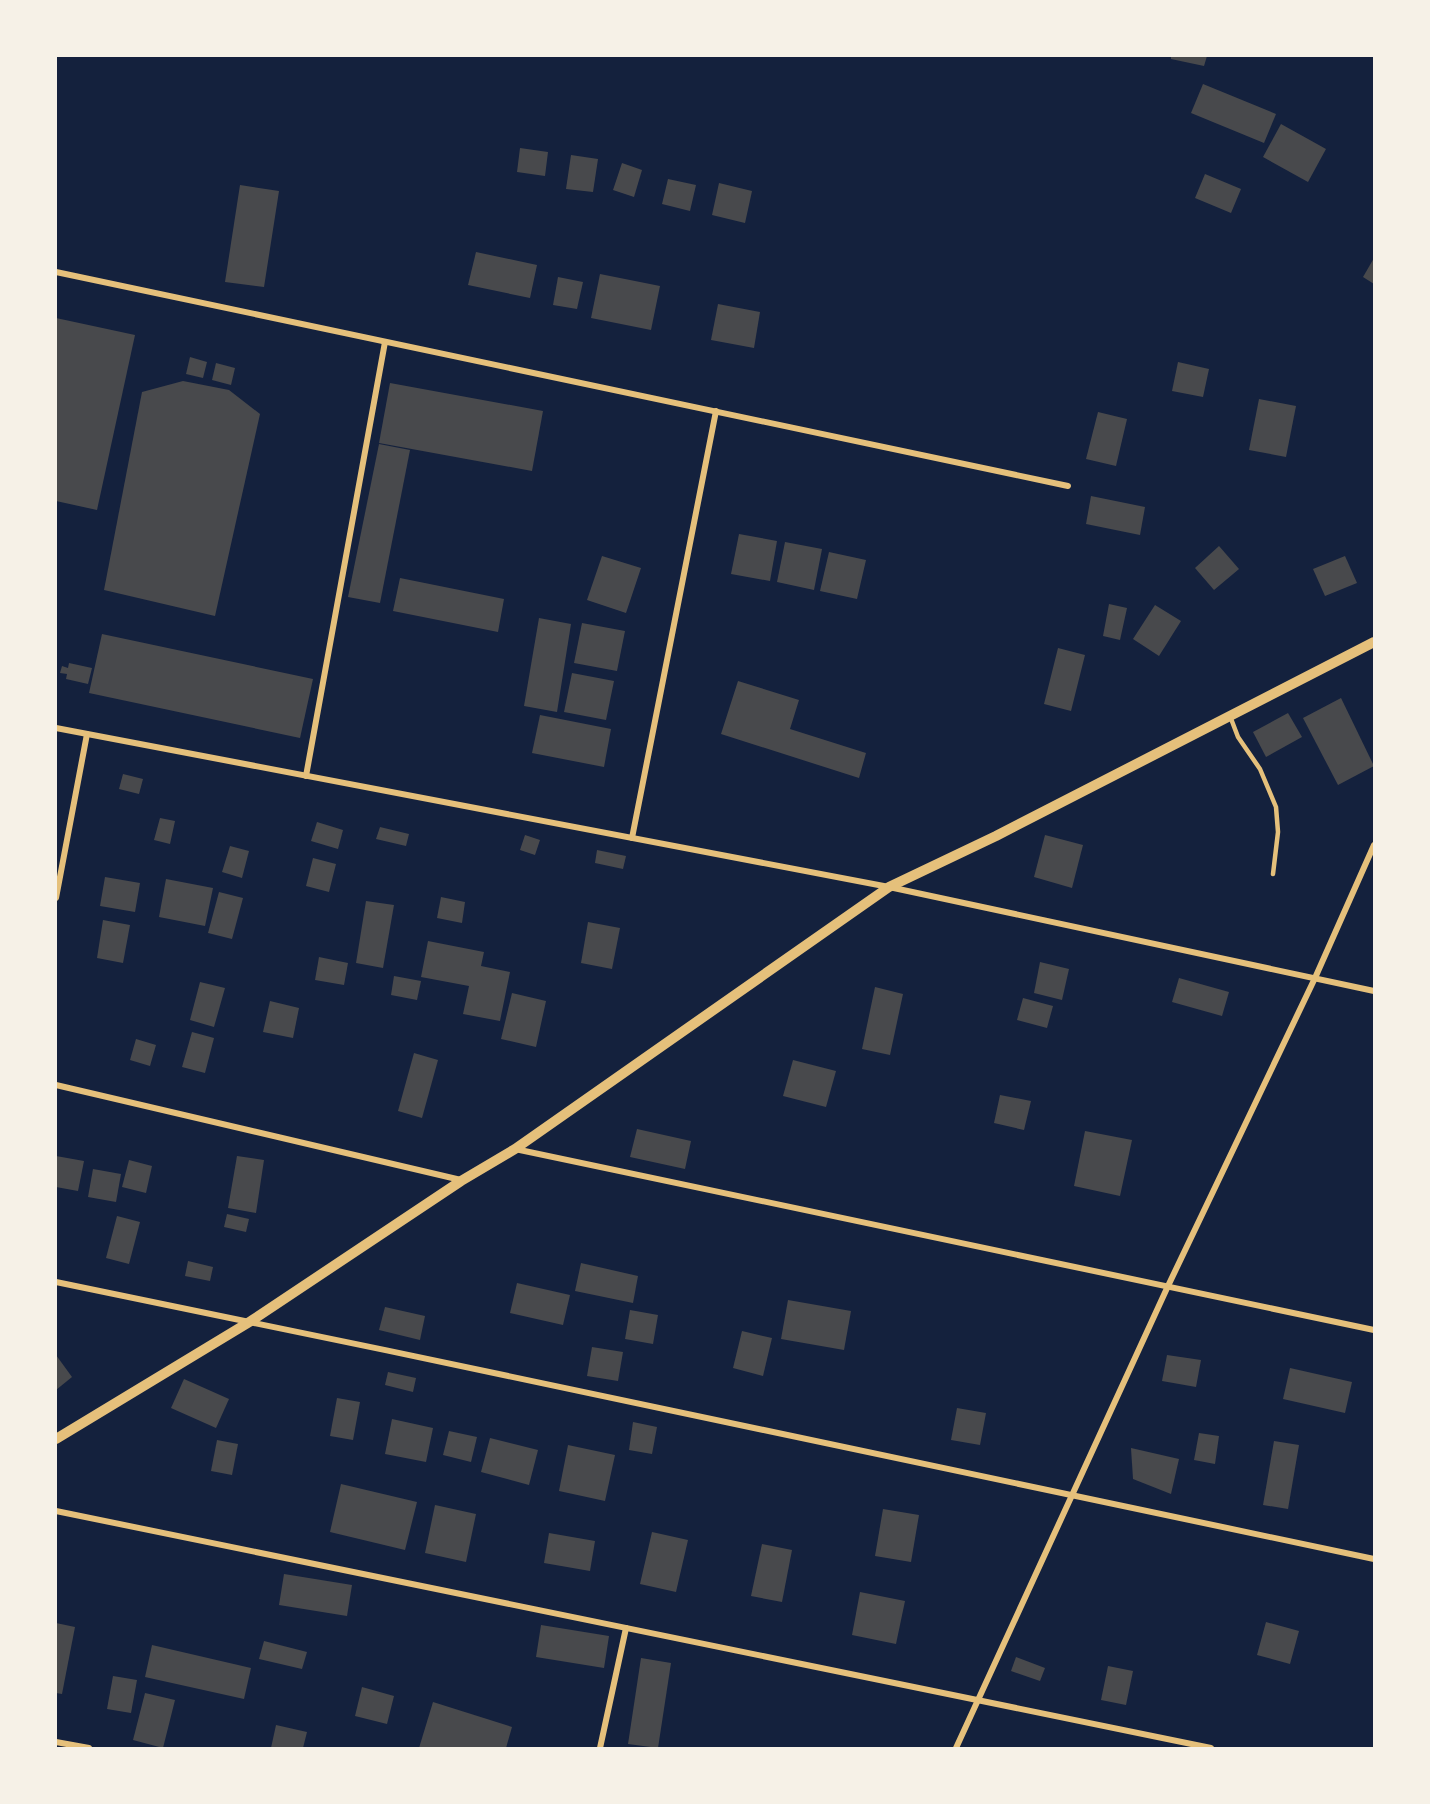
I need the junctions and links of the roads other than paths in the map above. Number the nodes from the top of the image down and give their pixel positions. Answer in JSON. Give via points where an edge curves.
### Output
{"nodes":[{"id":1,"x":56,"y":272,"type":"edge"},
{"id":2,"x":385,"y":342,"type":"junction"},
{"id":3,"x":716,"y":411,"type":"junction"},
{"id":4,"x":1068,"y":486,"type":"dead end"},
{"id":5,"x":1374,"y":642,"type":"edge"},
{"id":6,"x":1230,"y":716,"type":"junction"},
{"id":7,"x":56,"y":728,"type":"edge"},
{"id":8,"x":87,"y":735,"type":"junction"},
{"id":9,"x":306,"y":776,"type":"junction"},
{"id":10,"x":632,"y":838,"type":"junction"},
{"id":11,"x":1374,"y":845,"type":"edge"},
{"id":12,"x":1273,"y":874,"type":"dead end"},
{"id":13,"x":889,"y":887,"type":"junction"},
{"id":14,"x":56,"y":898,"type":"edge"},
{"id":15,"x":1315,"y":978,"type":"junction"},
{"id":16,"x":1374,"y":991,"type":"edge"},
{"id":17,"x":56,"y":1084,"type":"edge"},
{"id":18,"x":515,"y":1149,"type":"junction"},
{"id":19,"x":461,"y":1181,"type":"junction"},
{"id":20,"x":56,"y":1282,"type":"edge"},
{"id":21,"x":1168,"y":1286,"type":"junction"},
{"id":22,"x":250,"y":1322,"type":"junction"},
{"id":23,"x":1374,"y":1330,"type":"edge"},
{"id":24,"x":56,"y":1439,"type":"edge"},
{"id":25,"x":1072,"y":1496,"type":"junction"},
{"id":26,"x":56,"y":1511,"type":"edge"},
{"id":27,"x":1374,"y":1559,"type":"edge"},
{"id":28,"x":626,"y":1628,"type":"junction"},
{"id":29,"x":978,"y":1700,"type":"junction"},
{"id":30,"x":56,"y":1742,"type":"edge"},
{"id":31,"x":89,"y":1749,"type":"edge"},
{"id":32,"x":600,"y":1749,"type":"edge"},
{"id":33,"x":956,"y":1749,"type":"edge"},
{"id":34,"x":1211,"y":1749,"type":"edge"}],
"edges":[{"from":1,"to":2,"type":"street"},
{"from":2,"to":3,"type":"street"},
{"from":2,"to":9,"type":"street"},
{"from":3,"to":4,"type":"street"},
{"from":3,"to":10,"type":"street"},
{"from":5,"to":6,"type":"street"},
{"from":6,"to":12,"type":"lane","via":[[1276,807],[1278,832]]},
{"from":6,"to":13,"type":"street"},
{"from":7,"to":8,"type":"street"},
{"from":8,"to":9,"type":"street"},
{"from":8,"to":14,"type":"street"},
{"from":9,"to":10,"type":"street"},
{"from":10,"to":13,"type":"street"},
{"from":11,"to":15,"type":"street"},
{"from":13,"to":15,"type":"street"},
{"from":13,"to":18,"type":"street"},
{"from":15,"to":16,"type":"street"},
{"from":15,"to":21,"type":"street"},
{"from":17,"to":19,"type":"street"},
{"from":18,"to":19,"type":"street"},
{"from":18,"to":21,"type":"street"},
{"from":19,"to":22,"type":"street"},
{"from":20,"to":22,"type":"street"},
{"from":21,"to":23,"type":"street"},
{"from":21,"to":25,"type":"street"},
{"from":22,"to":24,"type":"street"},
{"from":22,"to":25,"type":"street"},
{"from":25,"to":27,"type":"street"},
{"from":25,"to":29,"type":"street"},
{"from":26,"to":28,"type":"street"},
{"from":28,"to":29,"type":"street"},
{"from":28,"to":32,"type":"street"},
{"from":29,"to":33,"type":"street"},
{"from":29,"to":34,"type":"street"},
{"from":30,"to":31,"type":"street"}]}
